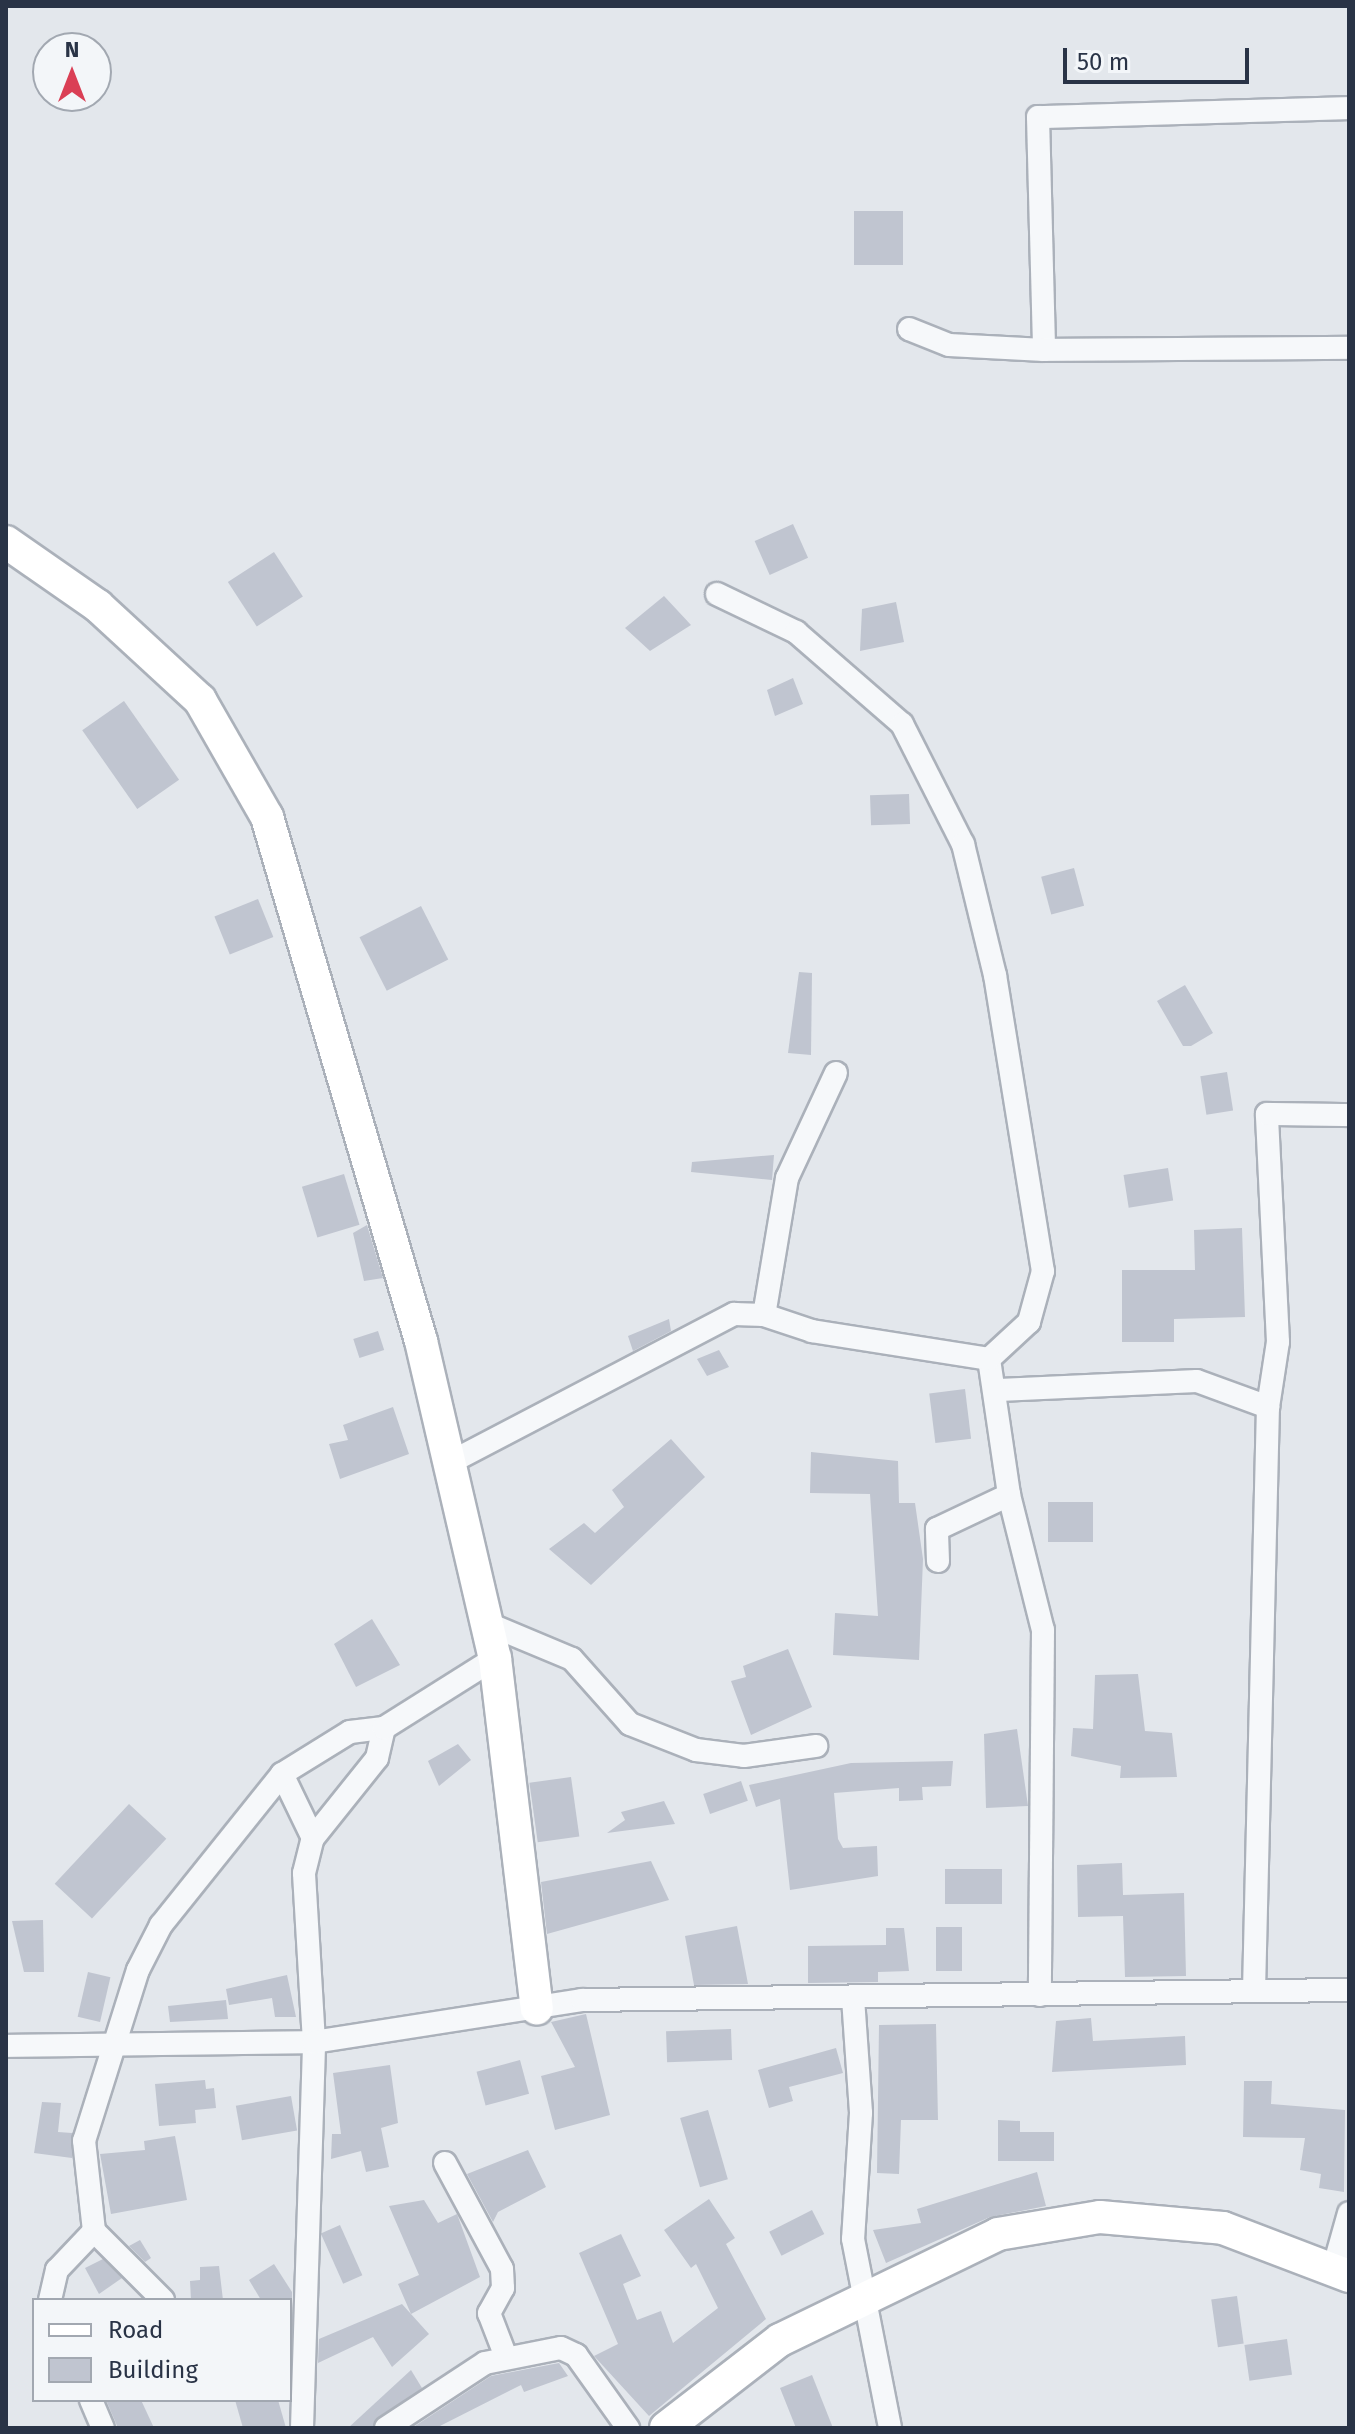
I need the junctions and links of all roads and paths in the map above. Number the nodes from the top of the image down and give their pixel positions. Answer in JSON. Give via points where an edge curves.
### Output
{"nodes":[{"id":1,"x":1349,"y":108,"type":"edge"},
{"id":2,"x":909,"y":329,"type":"dead end"},
{"id":3,"x":1349,"y":348,"type":"edge"},
{"id":4,"x":1044,"y":350,"type":"junction"},
{"id":5,"x":6,"y":542,"type":"edge"},
{"id":6,"x":717,"y":594,"type":"dead end"},
{"id":7,"x":836,"y":1073,"type":"dead end"},
{"id":8,"x":1349,"y":1115,"type":"edge"},
{"id":9,"x":764,"y":1315,"type":"junction"},
{"id":10,"x":989,"y":1359,"type":"junction"},
{"id":11,"x":999,"y":1390,"type":"junction"},
{"id":12,"x":1268,"y":1407,"type":"junction"},
{"id":13,"x":449,"y":1463,"type":"junction"},
{"id":14,"x":1009,"y":1495,"type":"junction"},
{"id":15,"x":938,"y":1561,"type":"dead end"},
{"id":16,"x":486,"y":1623,"type":"junction"},
{"id":17,"x":495,"y":1658,"type":"junction"},
{"id":18,"x":384,"y":1728,"type":"junction"},
{"id":19,"x":816,"y":1746,"type":"dead end"},
{"id":20,"x":282,"y":1774,"type":"junction"},
{"id":21,"x":313,"y":1838,"type":"junction"},
{"id":22,"x":1349,"y":1990,"type":"edge"},
{"id":23,"x":1254,"y":1991,"type":"junction"},
{"id":24,"x":1040,"y":1995,"type":"junction"},
{"id":25,"x":853,"y":1998,"type":"junction"},
{"id":26,"x":537,"y":2008,"type":"junction"},
{"id":27,"x":314,"y":2042,"type":"junction"},
{"id":28,"x":112,"y":2044,"type":"junction"},
{"id":29,"x":6,"y":2046,"type":"edge"},
{"id":30,"x":445,"y":2163,"type":"dead end"},
{"id":31,"x":1349,"y":2213,"type":"edge"},
{"id":32,"x":94,"y":2231,"type":"junction"},
{"id":33,"x":1341,"y":2273,"type":"edge"},
{"id":34,"x":865,"y":2297,"type":"junction"},
{"id":35,"x":50,"y":2298,"type":"edge"},
{"id":36,"x":161,"y":2298,"type":"edge"},
{"id":37,"x":506,"y":2357,"type":"junction"},
{"id":38,"x":92,"y":2402,"type":"edge"},
{"id":39,"x":103,"y":2428,"type":"edge"},
{"id":40,"x":302,"y":2428,"type":"edge"},
{"id":41,"x":386,"y":2428,"type":"edge"},
{"id":42,"x":628,"y":2428,"type":"edge"},
{"id":43,"x":666,"y":2428,"type":"edge"},
{"id":44,"x":890,"y":2428,"type":"edge"}],
"edges":[{"from":1,"to":4,"type":"street","via":[[1038,117]]},
{"from":2,"to":4,"type":"street","via":[[949,345]]},
{"from":3,"to":4,"type":"street"},
{"from":5,"to":13,"type":"street","via":[[98,606],[200,700],[267,817],[421,1341]]},
{"from":6,"to":10,"type":"street","via":[[796,632],[902,724],[963,844],[995,975],[1043,1271],[1029,1322]]},
{"from":7,"to":9,"type":"street","via":[[787,1178]]},
{"from":8,"to":12,"type":"street","via":[[1267,1114],[1278,1342]]},
{"from":9,"to":10,"type":"street","via":[[812,1331]]},
{"from":9,"to":13,"type":"street","via":[[734,1314]]},
{"from":10,"to":11,"type":"street"},
{"from":11,"to":12,"type":"street","via":[[1197,1381]]},
{"from":11,"to":14,"type":"street"},
{"from":12,"to":23,"type":"street"},
{"from":13,"to":16,"type":"street"},
{"from":14,"to":15,"type":"street","via":[[937,1529]]},
{"from":14,"to":24,"type":"street","via":[[1043,1630]]},
{"from":16,"to":17,"type":"street"},
{"from":16,"to":19,"type":"street","via":[[572,1659],[630,1724],[696,1750],[744,1756]]},
{"from":17,"to":18,"type":"street"},
{"from":17,"to":26,"type":"street"},
{"from":18,"to":20,"type":"street","via":[[350,1732]]},
{"from":18,"to":21,"type":"street","via":[[377,1758]]},
{"from":20,"to":21,"type":"street"},
{"from":20,"to":28,"type":"street","via":[[161,1925]]},
{"from":21,"to":27,"type":"street","via":[[304,1873]]},
{"from":22,"to":23,"type":"street"},
{"from":23,"to":24,"type":"street"},
{"from":24,"to":25,"type":"street"},
{"from":25,"to":26,"type":"street","via":[[582,2000]]},
{"from":25,"to":34,"type":"street","via":[[861,2113],[853,2239]]},
{"from":26,"to":27,"type":"street"},
{"from":27,"to":28,"type":"street"},
{"from":27,"to":40,"type":"street"},
{"from":28,"to":29,"type":"street"},
{"from":28,"to":32,"type":"street","via":[[84,2141]]},
{"from":30,"to":37,"type":"street","via":[[502,2269],[503,2288],[489,2313]]},
{"from":31,"to":33,"type":"street"},
{"from":32,"to":35,"type":"street","via":[[57,2270]]},
{"from":32,"to":36,"type":"street"},
{"from":33,"to":34,"type":"street","via":[[1223,2228],[1100,2217],[998,2234]]},
{"from":34,"to":43,"type":"street","via":[[780,2340]]},
{"from":34,"to":44,"type":"street"},
{"from":37,"to":41,"type":"street","via":[[461,2377]]},
{"from":37,"to":42,"type":"street","via":[[569,2350]]},
{"from":38,"to":39,"type":"street"}]}
